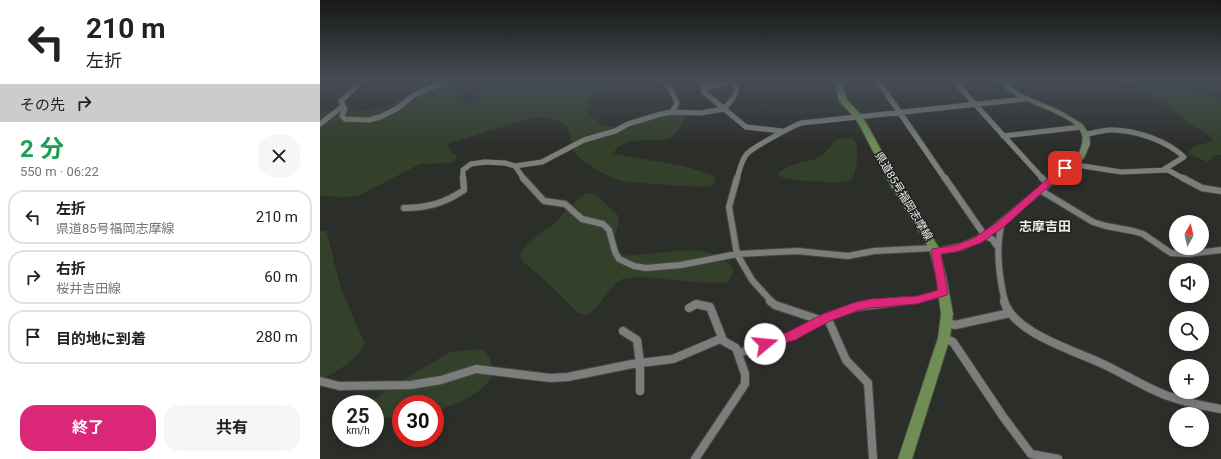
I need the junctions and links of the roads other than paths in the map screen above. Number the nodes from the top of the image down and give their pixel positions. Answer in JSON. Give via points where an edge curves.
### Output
{"nodes":[{"id":1,"x":341,"y":102,"type":"edge"},
{"id":2,"x":404,"y":102,"type":"edge"},
{"id":3,"x":677,"y":102,"type":"edge"},
{"id":4,"x":716,"y":102,"type":"edge"},
{"id":5,"x":730,"y":102,"type":"edge"},
{"id":6,"x":844,"y":102,"type":"edge"},
{"id":7,"x":893,"y":102,"type":"edge"},
{"id":8,"x":974,"y":102,"type":"edge"},
{"id":9,"x":998,"y":102,"type":"edge"},
{"id":10,"x":1034,"y":102,"type":"edge"},
{"id":11,"x":976,"y":105,"type":"junction"},
{"id":12,"x":344,"y":106,"type":"junction"},
{"id":13,"x":724,"y":109,"type":"junction"},
{"id":14,"x":672,"y":112,"type":"junction"},
{"id":15,"x":900,"y":113,"type":"junction"},
{"id":16,"x":858,"y":117,"type":"junction"},
{"id":17,"x":320,"y":124,"type":"edge"},
{"id":18,"x":1080,"y":127,"type":"junction"},
{"id":19,"x":783,"y":131,"type":"junction"},
{"id":20,"x":1086,"y":134,"type":"junction"},
{"id":21,"x":1003,"y":136,"type":"junction"},
{"id":22,"x":1070,"y":164,"type":"junction"},
{"id":23,"x":515,"y":166,"type":"junction"},
{"id":24,"x":1163,"y":170,"type":"junction"},
{"id":25,"x":1043,"y":187,"type":"junction"},
{"id":26,"x":1221,"y":191,"type":"edge"},
{"id":27,"x":404,"y":208,"type":"dead end"},
{"id":28,"x":1002,"y":223,"type":"junction"},
{"id":29,"x":985,"y":236,"type":"junction"},
{"id":30,"x":997,"y":246,"type":"junction"},
{"id":31,"x":935,"y":250,"type":"junction"},
{"id":32,"x":1221,"y":250,"type":"edge"},
{"id":33,"x":737,"y":254,"type":"junction"},
{"id":34,"x":943,"y":293,"type":"junction"},
{"id":35,"x":690,"y":308,"type":"dead end"},
{"id":36,"x":1010,"y":313,"type":"junction"},
{"id":37,"x":823,"y":319,"type":"junction"},
{"id":38,"x":947,"y":323,"type":"junction"},
{"id":39,"x":622,"y":331,"type":"dead end"},
{"id":40,"x":944,"y":338,"type":"junction"},
{"id":41,"x":723,"y":340,"type":"junction"},
{"id":42,"x":739,"y":352,"type":"junction"},
{"id":43,"x":640,"y":363,"type":"junction"},
{"id":44,"x":320,"y":381,"type":"edge"},
{"id":45,"x":640,"y":391,"type":"dead end"},
{"id":46,"x":1221,"y":409,"type":"edge"},
{"id":47,"x":1030,"y":457,"type":"edge"},
{"id":48,"x":695,"y":459,"type":"edge"},
{"id":49,"x":873,"y":459,"type":"edge"},
{"id":50,"x":905,"y":459,"type":"edge"},
{"id":51,"x":1058,"y":459,"type":"edge"}],
"edges":[{"from":1,"to":12,"type":"street"},
{"from":2,"to":12,"type":"street","via":[[390,113],[362,120],[345,119],[342,116]]},
{"from":3,"to":14,"type":"street"},
{"from":4,"to":13,"type":"street"},
{"from":5,"to":13,"type":"street"},
{"from":6,"to":16,"type":"main road","name":"県道85号福岡志摩線"},
{"from":7,"to":15,"type":"street"},
{"from":8,"to":11,"type":"street"},
{"from":9,"to":11,"type":"street"},
{"from":10,"to":18,"type":"main road","via":[[1063,115]]},
{"from":11,"to":15,"type":"street"},
{"from":11,"to":21,"type":"street"},
{"from":12,"to":17,"type":"street"},
{"from":13,"to":14,"type":"street","via":[[700,113]]},
{"from":13,"to":19,"type":"street","via":[[746,127]]},
{"from":14,"to":23,"type":"street","via":[[584,140],[542,162]]},
{"from":15,"to":16,"type":"street"},
{"from":15,"to":29,"type":"street"},
{"from":16,"to":19,"type":"street","via":[[801,123]]},
{"from":16,"to":31,"type":"main road","name":"県道85号福岡志摩線"},
{"from":18,"to":20,"type":"main road"},
{"from":18,"to":21,"type":"street"},
{"from":19,"to":33,"type":"street","via":[[751,149],[742,161],[729,207]]},
{"from":20,"to":22,"type":"main road","via":[[1085,150]]},
{"from":20,"to":24,"type":"street","via":[[1111,130],[1136,134],[1157,141],[1184,157]]},
{"from":21,"to":25,"type":"street"},
{"from":22,"to":24,"type":"street","via":[[1121,172]]},
{"from":22,"to":25,"type":"main road"},
{"from":23,"to":27,"type":"street","via":[[505,162],[471,164],[463,170],[464,190],[455,196],[423,208]]},
{"from":23,"to":33,"type":"street","via":[[521,178],[533,186],[544,200],[565,204],[582,219],[606,226],[614,252],[624,263],[646,268],[666,267]]},
{"from":24,"to":26,"type":"street","via":[[1173,172],[1202,188]]},
{"from":25,"to":28,"type":"main road"},
{"from":25,"to":32,"type":"street","via":[[1099,224],[1142,233],[1171,253],[1193,256],[1202,251]]},
{"from":28,"to":29,"type":"main road"},
{"from":28,"to":30,"type":"street"},
{"from":29,"to":30,"type":"street","via":[[992,239]]},
{"from":29,"to":31,"type":"main road","via":[[956,248]]},
{"from":30,"to":36,"type":"street","via":[[1003,293]]},
{"from":31,"to":33,"type":"street","via":[[874,251],[848,256],[797,251]]},
{"from":31,"to":34,"type":"main road","name":"県道85号福岡志摩線"},
{"from":33,"to":37,"type":"street","via":[[752,280],[770,301]]},
{"from":34,"to":37,"type":"street","via":[[917,300],[856,307]]},
{"from":34,"to":38,"type":"main road","name":"県道85号福岡志摩線"},
{"from":35,"to":41,"type":"street","via":[[696,304],[710,307]]},
{"from":36,"to":38,"type":"street","via":[[955,325]]},
{"from":36,"to":46,"type":"street","via":[[1041,335],[1150,389],[1188,403]]},
{"from":37,"to":42,"type":"street","via":[[791,336]]},
{"from":37,"to":49,"type":"street","via":[[831,323],[846,360],[868,382]]},
{"from":38,"to":40,"type":"main road","name":"県道85号福岡志摩線"},
{"from":39,"to":43,"type":"street","via":[[637,340]]},
{"from":40,"to":47,"type":"street","via":[[953,342]]},
{"from":40,"to":50,"type":"main road","name":"県道85号福岡志摩線"},
{"from":41,"to":42,"type":"street"},
{"from":41,"to":43,"type":"street","via":[[716,340],[673,359]]},
{"from":42,"to":48,"type":"street","via":[[745,384]]},
{"from":43,"to":44,"type":"street","via":[[568,377],[550,378],[476,369],[440,380],[411,385],[339,386]]},
{"from":43,"to":45,"type":"street"},
{"from":47,"to":51,"type":"street"}]}
